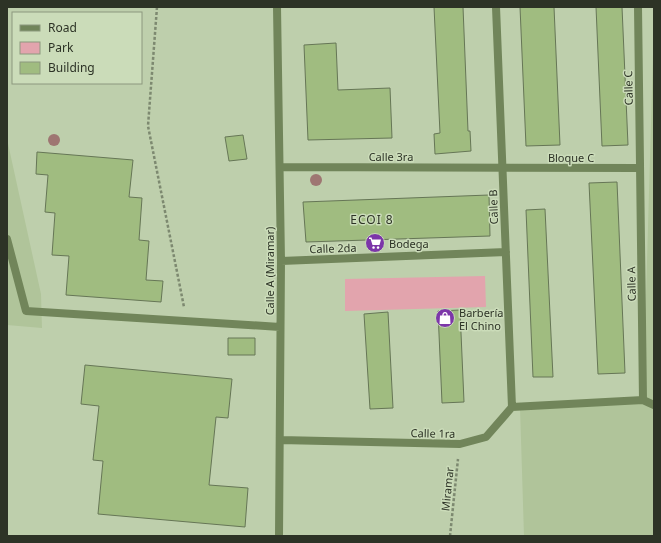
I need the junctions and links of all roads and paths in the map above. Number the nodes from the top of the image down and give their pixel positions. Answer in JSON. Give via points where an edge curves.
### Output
{"nodes":[{"id":1,"x":157,"y":7,"type":"edge"},
{"id":2,"x":277,"y":7,"type":"edge"},
{"id":3,"x":496,"y":7,"type":"edge"},
{"id":4,"x":638,"y":7,"type":"edge"},
{"id":5,"x":280,"y":167,"type":"junction"},
{"id":6,"x":503,"y":167,"type":"junction"},
{"id":7,"x":640,"y":168,"type":"junction"},
{"id":8,"x":7,"y":239,"type":"edge"},
{"id":9,"x":506,"y":252,"type":"junction"},
{"id":10,"x":281,"y":261,"type":"junction"},
{"id":11,"x":187,"y":321,"type":"junction"},
{"id":12,"x":280,"y":327,"type":"junction"},
{"id":13,"x":643,"y":400,"type":"junction"},
{"id":14,"x":654,"y":405,"type":"edge"},
{"id":15,"x":512,"y":407,"type":"junction"},
{"id":16,"x":280,"y":440,"type":"junction"},
{"id":17,"x":460,"y":444,"type":"junction"},
{"id":18,"x":279,"y":536,"type":"edge"},
{"id":19,"x":450,"y":536,"type":"edge"}],
"edges":[{"from":1,"to":11,"type":"path","via":[[148,126]]},
{"from":2,"to":5,"type":"street","name":"Calle A (Miramar)"},
{"from":3,"to":6,"type":"street","name":"Calle B"},
{"from":4,"to":7,"type":"street","name":"Calle C"},
{"from":5,"to":6,"type":"street","name":"Calle 3ra"},
{"from":5,"to":10,"type":"street","name":"Calle A (Miramar)"},
{"from":6,"to":7,"type":"street","name":"Bloque C"},
{"from":6,"to":9,"type":"street","name":"Calle B"},
{"from":7,"to":13,"type":"street","name":"Calle A"},
{"from":8,"to":11,"type":"street","via":[[26,311]]},
{"from":9,"to":10,"type":"street","name":"Calle 2da"},
{"from":9,"to":15,"type":"street","name":"Calle B"},
{"from":10,"to":12,"type":"street","name":"Calle A (Miramar)"},
{"from":11,"to":12,"type":"street"},
{"from":12,"to":16,"type":"street","name":"Calle A (Miramar)"},
{"from":13,"to":14,"type":"street"},
{"from":13,"to":15,"type":"street"},
{"from":15,"to":17,"type":"street","name":"Calle 1ra","via":[[486,437]]},
{"from":16,"to":17,"type":"street","name":"Calle 1ra"},
{"from":16,"to":18,"type":"street","name":"Calle A (Miramar)"},
{"from":17,"to":19,"type":"path","name":"Miramar"}]}
